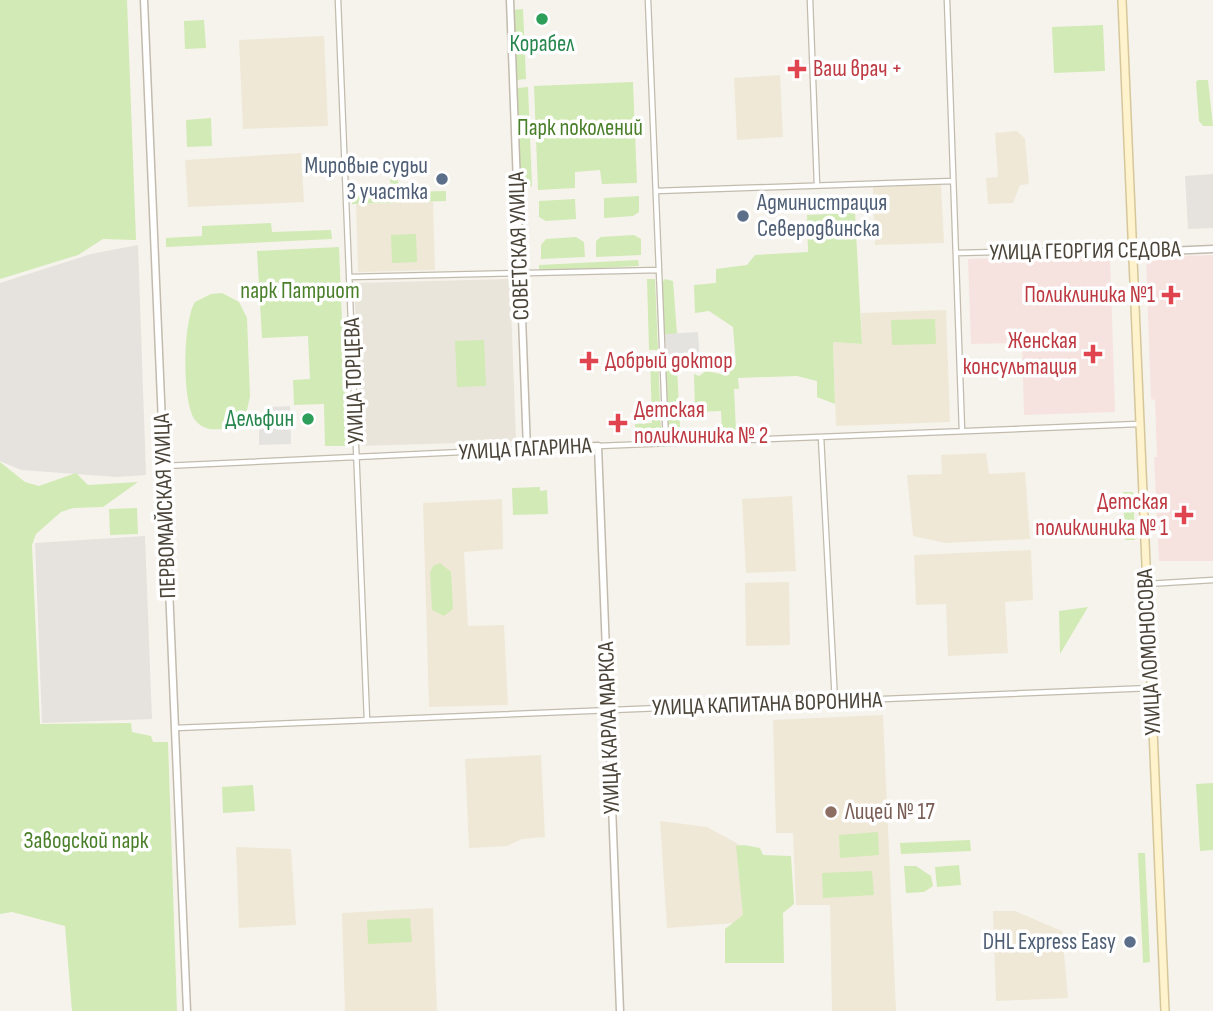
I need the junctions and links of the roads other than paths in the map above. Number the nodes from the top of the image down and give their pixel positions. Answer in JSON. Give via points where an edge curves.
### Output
{"nodes":[{"id":1,"x":144,"y":0,"type":"edge"},
{"id":2,"x":338,"y":0,"type":"edge"},
{"id":3,"x":510,"y":0,"type":"edge"},
{"id":4,"x":648,"y":0,"type":"edge"},
{"id":5,"x":810,"y":0,"type":"edge"},
{"id":6,"x":947,"y":0,"type":"edge"},
{"id":7,"x":1122,"y":0,"type":"edge"},
{"id":8,"x":953,"y":180,"type":"junction"},
{"id":9,"x":817,"y":185,"type":"junction"},
{"id":10,"x":656,"y":191,"type":"junction"},
{"id":11,"x":1132,"y":249,"type":"junction"},
{"id":12,"x":1213,"y":249,"type":"edge"},
{"id":13,"x":956,"y":253,"type":"junction"},
{"id":14,"x":659,"y":270,"type":"junction"},
{"id":15,"x":520,"y":274,"type":"junction"},
{"id":16,"x":349,"y":277,"type":"junction"},
{"id":17,"x":1138,"y":424,"type":"junction"},
{"id":18,"x":962,"y":431,"type":"junction"},
{"id":19,"x":821,"y":437,"type":"junction"},
{"id":20,"x":666,"y":443,"type":"junction"},
{"id":21,"x":598,"y":446,"type":"junction"},
{"id":22,"x":527,"y":449,"type":"junction"},
{"id":23,"x":357,"y":457,"type":"junction"},
{"id":24,"x":164,"y":466,"type":"junction"},
{"id":25,"x":1213,"y":580,"type":"edge"},
{"id":26,"x":1146,"y":584,"type":"junction"},
{"id":27,"x":1150,"y":688,"type":"junction"},
{"id":28,"x":835,"y":702,"type":"junction"},
{"id":29,"x":608,"y":710,"type":"junction"},
{"id":30,"x":367,"y":720,"type":"junction"},
{"id":31,"x":174,"y":729,"type":"junction"},
{"id":32,"x":187,"y":1011,"type":"edge"},
{"id":33,"x":620,"y":1011,"type":"edge"},
{"id":34,"x":1165,"y":1011,"type":"edge"}],
"edges":[{"from":1,"to":24,"type":"street","name":"ПЕРВОМАЙСКАЯ УЛИЦА"},
{"from":2,"to":16,"type":"street","name":"УЛИЦА ТОРЦЕВА"},
{"from":3,"to":15,"type":"street","name":"СОВЕТСКАЯ УЛИЦА"},
{"from":4,"to":10,"type":"street"},
{"from":5,"to":9,"type":"street"},
{"from":6,"to":8,"type":"street"},
{"from":7,"to":11,"type":"main road","name":"УЛИЦА ЛОМОНОСОВА"},
{"from":8,"to":9,"type":"street"},
{"from":8,"to":13,"type":"street"},
{"from":9,"to":10,"type":"street"},
{"from":10,"to":14,"type":"street"},
{"from":11,"to":12,"type":"street","name":"УЛИЦА ГЕОРГИЯ СЕДОВА"},
{"from":11,"to":13,"type":"street","name":"УЛИЦА ГЕОРГИЯ СЕДОВА"},
{"from":11,"to":17,"type":"main road","name":"УЛИЦА ЛОМОНОСОВА"},
{"from":13,"to":18,"type":"street"},
{"from":14,"to":15,"type":"street"},
{"from":14,"to":20,"type":"street"},
{"from":15,"to":16,"type":"street"},
{"from":15,"to":22,"type":"street","name":"СОВЕТСКАЯ УЛИЦА"},
{"from":16,"to":23,"type":"street","name":"УЛИЦА ТОРЦЕВА"},
{"from":17,"to":18,"type":"street","name":"УЛИЦА ГАГАРИНА"},
{"from":17,"to":26,"type":"main road","name":"УЛИЦА ЛОМОНОСОВА"},
{"from":18,"to":19,"type":"street","name":"УЛИЦА ГАГАРИНА"},
{"from":19,"to":20,"type":"street","name":"УЛИЦА ГАГАРИНА"},
{"from":19,"to":28,"type":"street"},
{"from":20,"to":21,"type":"street","name":"УЛИЦА ГАГАРИНА"},
{"from":21,"to":22,"type":"street","name":"УЛИЦА ГАГАРИНА"},
{"from":21,"to":29,"type":"street","name":"УЛИЦА КАРЛА МАРКСА"},
{"from":22,"to":23,"type":"street","name":"УЛИЦА ГАГАРИНА"},
{"from":23,"to":24,"type":"street","name":"УЛИЦА ГАГАРИНА"},
{"from":23,"to":30,"type":"street","name":"УЛИЦА ТОРЦЕВА"},
{"from":24,"to":31,"type":"street","name":"ПЕРВОМАЙСКАЯ УЛИЦА"},
{"from":25,"to":26,"type":"street"},
{"from":26,"to":27,"type":"main road","name":"УЛИЦА ЛОМОНОСОВА"},
{"from":27,"to":28,"type":"street","name":"УЛИЦА КАПИТАНА ВОРОНИНА"},
{"from":27,"to":34,"type":"main road","name":"УЛИЦА ЛОМОНОСОВА"},
{"from":28,"to":29,"type":"street","name":"УЛИЦА КАПИТАНА ВОРОНИНА"},
{"from":29,"to":30,"type":"street","name":"УЛИЦА КАПИТАНА ВОРОНИНА"},
{"from":29,"to":33,"type":"street","name":"УЛИЦА КАРЛА МАРКСА"},
{"from":30,"to":31,"type":"street","name":"УЛИЦА КАПИТАНА ВОРОНИНА"},
{"from":31,"to":32,"type":"street","name":"ПЕРВОМАЙСКАЯ УЛИЦА"}]}
